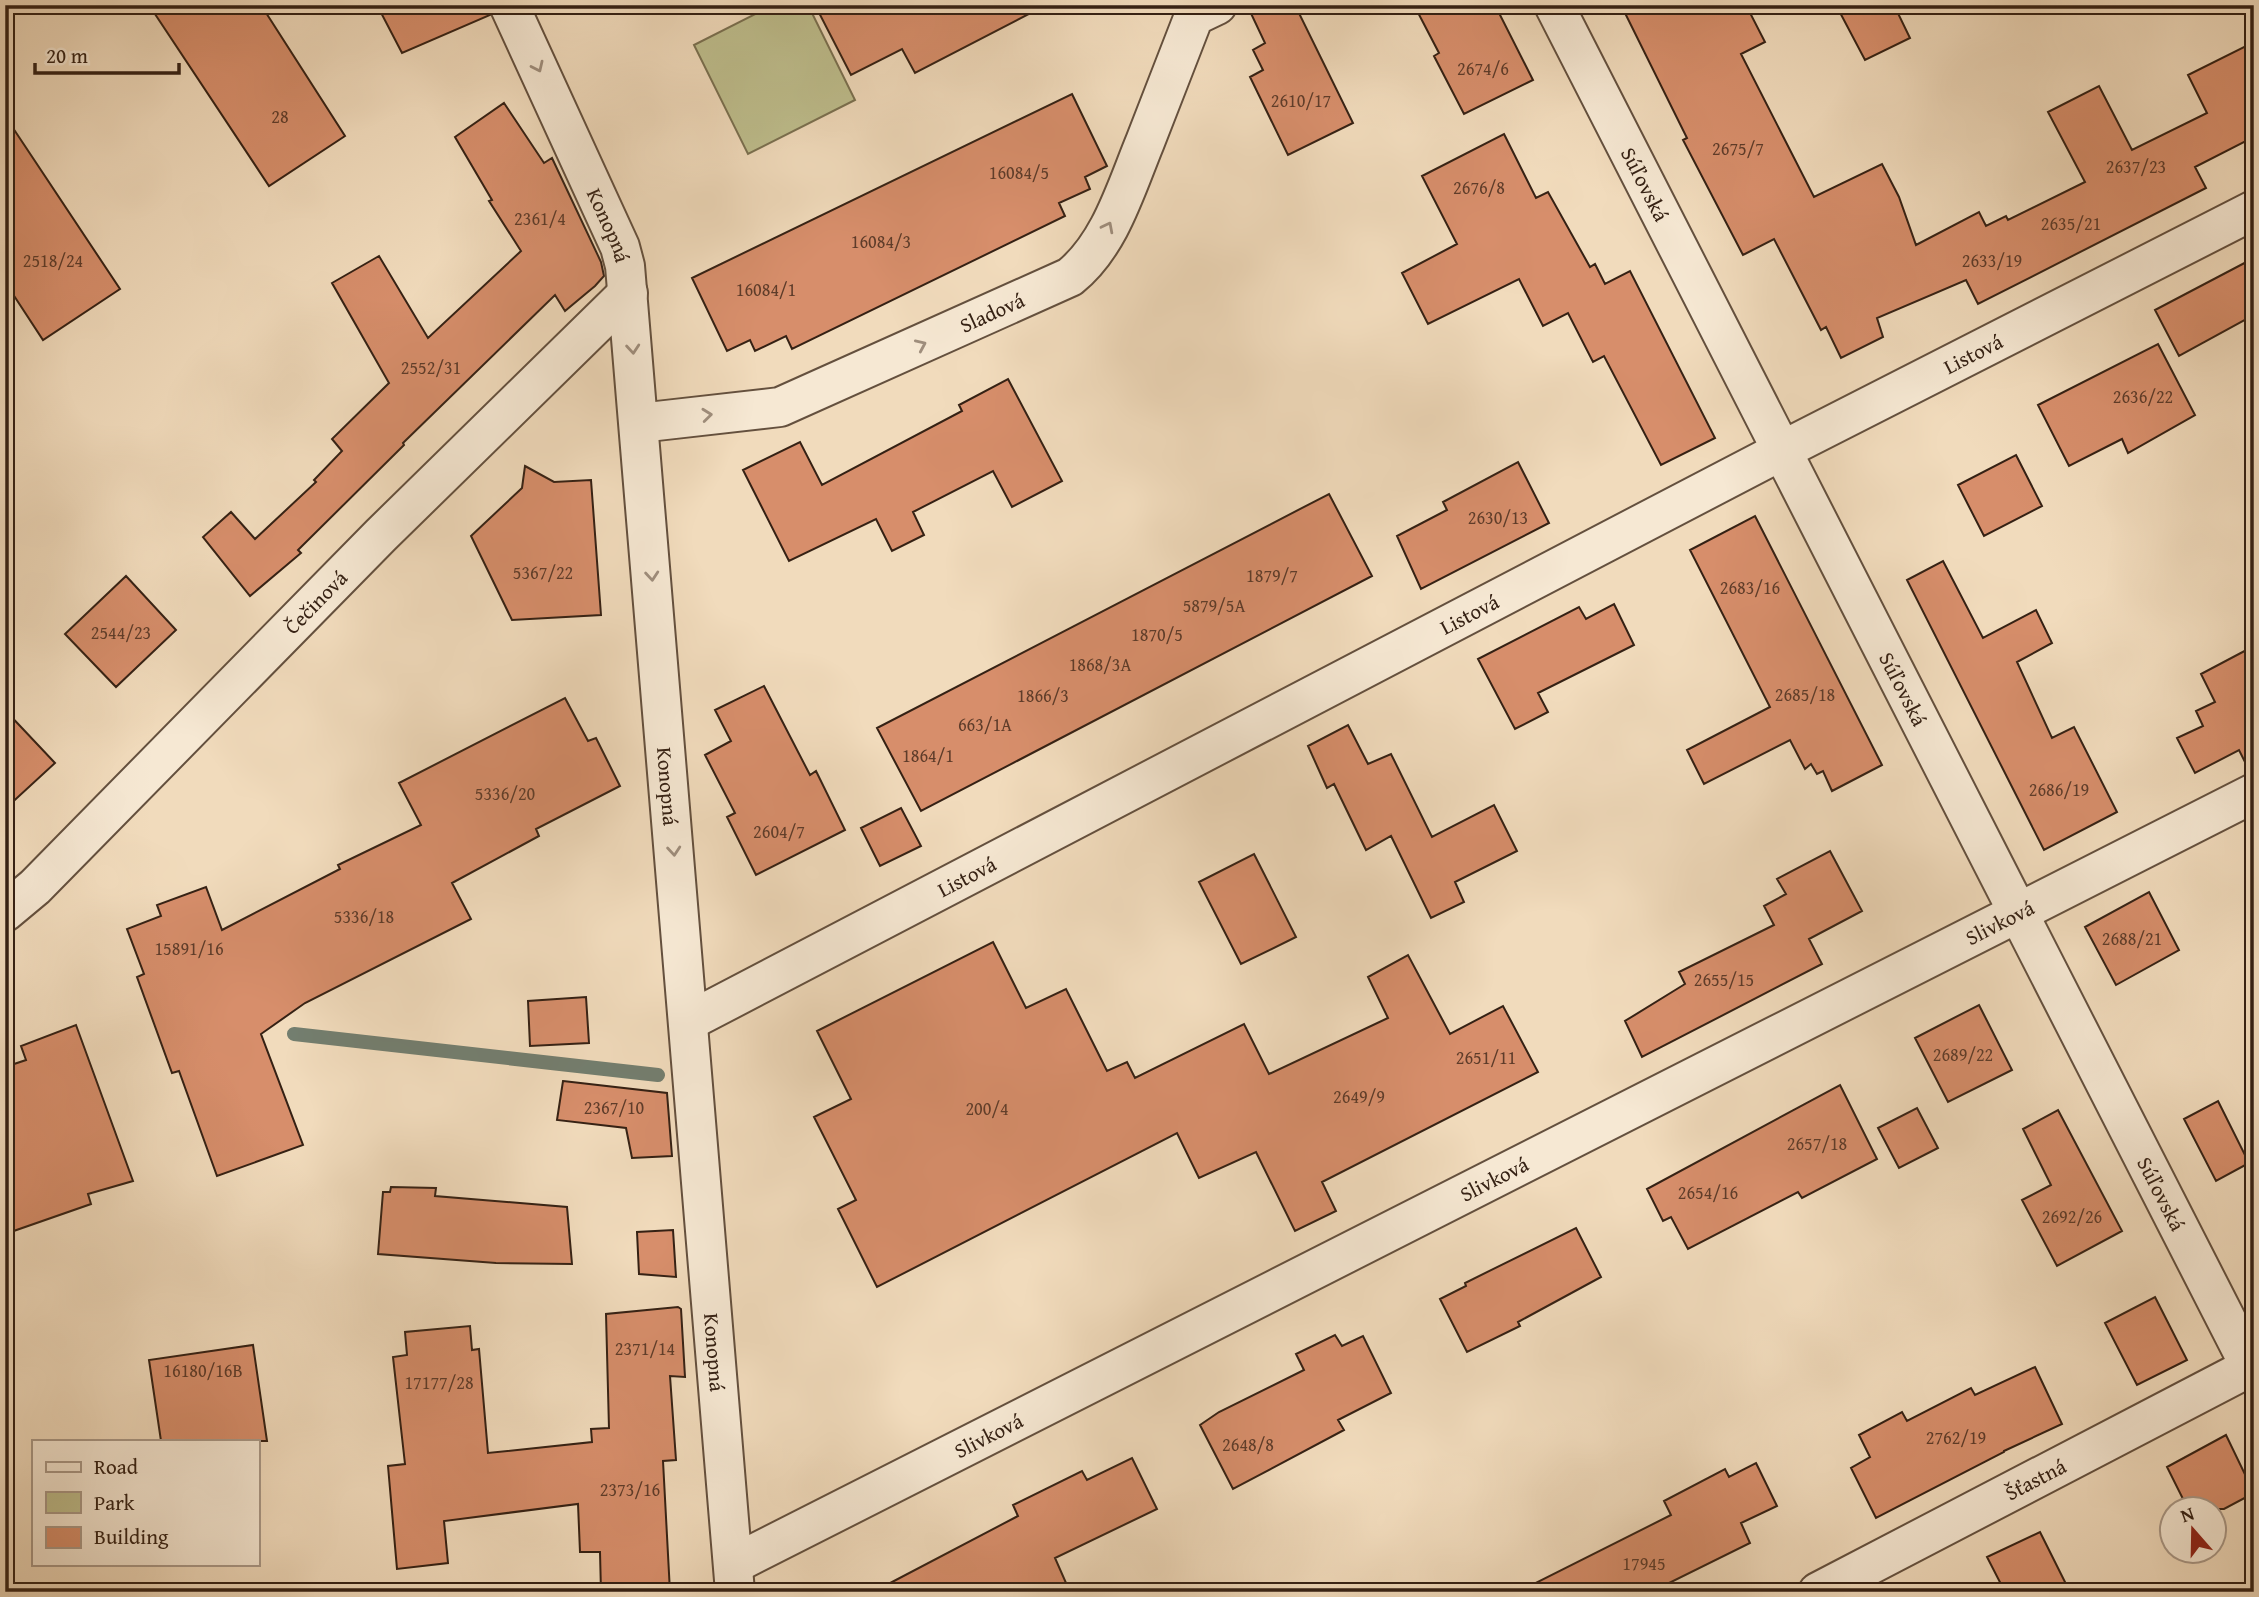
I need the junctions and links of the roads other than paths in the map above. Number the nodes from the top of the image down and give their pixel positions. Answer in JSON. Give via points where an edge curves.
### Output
{"nodes":[{"id":1,"x":509,"y":5,"type":"edge"},
{"id":2,"x":1553,"y":5,"type":"edge"},
{"id":3,"x":1206,"y":11,"type":"edge"},
{"id":4,"x":2254,"y":210,"type":"edge"},
{"id":5,"x":628,"y":293,"type":"junction"},
{"id":6,"x":639,"y":424,"type":"junction"},
{"id":7,"x":1782,"y":451,"type":"junction"},
{"id":8,"x":2254,"y":793,"type":"edge"},
{"id":9,"x":5,"y":912,"type":"edge"},
{"id":10,"x":2017,"y":912,"type":"junction"},
{"id":11,"x":688,"y":1021,"type":"junction"},
{"id":12,"x":2253,"y":1369,"type":"edge"},
{"id":13,"x":734,"y":1578,"type":"edge"},
{"id":14,"x":1818,"y":1592,"type":"edge"}],
"edges":[{"from":1,"to":5,"type":"street","name":"Konopná","one_way":true,"via":[[620,247]]},
{"from":2,"to":7,"type":"street","name":"Súľovská"},
{"from":6,"to":3,"type":"street","name":"Sladová","one_way":true,"via":[[780,407],[1070,277],[1105,233]]},
{"from":4,"to":7,"type":"street","name":"Listová"},
{"from":5,"to":6,"type":"street","name":"Konopná","one_way":true},
{"from":5,"to":9,"type":"street","name":"Čečinová"},
{"from":6,"to":11,"type":"street","name":"Konopná","one_way":true},
{"from":7,"to":10,"type":"street","name":"Súľovská"},
{"from":7,"to":11,"type":"street","name":"Listová"},
{"from":8,"to":10,"type":"street","name":"Slivková"},
{"from":10,"to":12,"type":"street","name":"Súľovská"},
{"from":10,"to":13,"type":"street","name":"Slivková"},
{"from":11,"to":13,"type":"street","name":"Konopná"},
{"from":12,"to":14,"type":"street","name":"Šťastná"}]}
